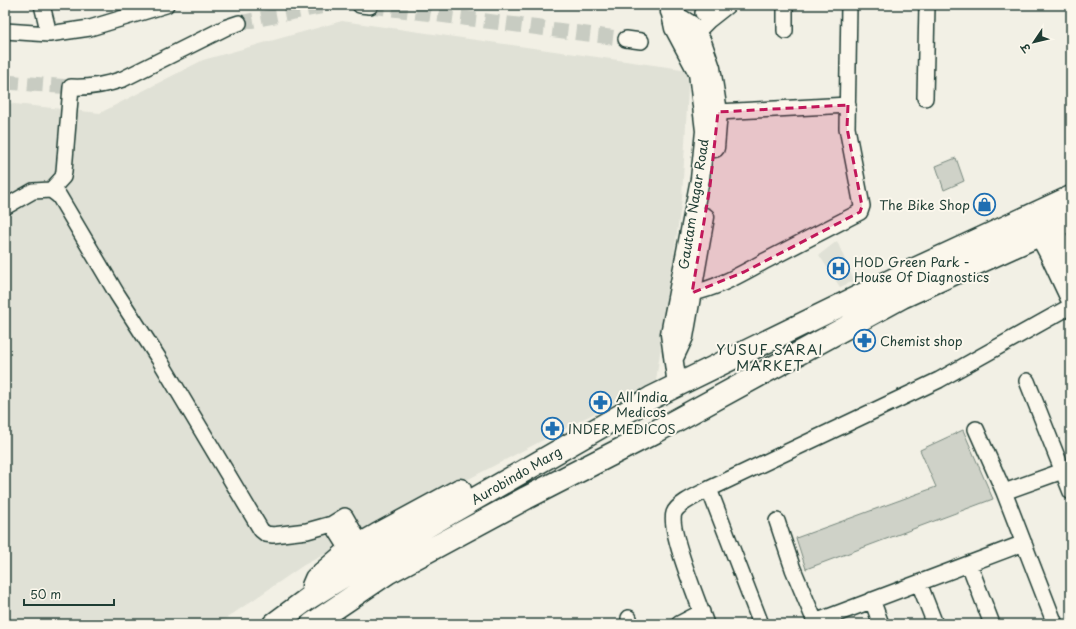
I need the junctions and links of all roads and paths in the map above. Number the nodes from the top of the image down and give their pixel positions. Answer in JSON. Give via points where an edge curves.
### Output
{"nodes":[{"id":1,"x":42,"y":5,"type":"edge"},
{"id":2,"x":728,"y":5,"type":"edge"},
{"id":3,"x":785,"y":5,"type":"edge"},
{"id":4,"x":849,"y":5,"type":"edge"},
{"id":5,"x":927,"y":5,"type":"edge"},
{"id":6,"x":161,"y":6,"type":"edge"},
{"id":7,"x":670,"y":9,"type":"edge"},
{"id":8,"x":702,"y":16,"type":"edge"},
{"id":9,"x":239,"y":23,"type":"tunnel mouth"},
{"id":10,"x":5,"y":30,"type":"edge"},
{"id":11,"x":785,"y":31,"type":"dead end"},
{"id":12,"x":49,"y":34,"type":"junction"},
{"id":13,"x":626,"y":39,"type":"tunnel mouth"},
{"id":14,"x":641,"y":41,"type":"dead end"},
{"id":15,"x":924,"y":98,"type":"dead end"},
{"id":16,"x":848,"y":105,"type":"junction"},
{"id":17,"x":718,"y":112,"type":"junction"},
{"id":18,"x":51,"y":190,"type":"junction"},
{"id":19,"x":1071,"y":197,"type":"edge"},
{"id":20,"x":5,"y":207,"type":"edge"},
{"id":21,"x":1055,"y":227,"type":"edge"},
{"id":22,"x":1071,"y":268,"type":"edge"},
{"id":23,"x":692,"y":292,"type":"junction"},
{"id":24,"x":1071,"y":301,"type":"edge"},
{"id":25,"x":1071,"y":306,"type":"edge"},
{"id":26,"x":674,"y":358,"type":"junction"},
{"id":27,"x":1027,"y":381,"type":"dead end"},
{"id":28,"x":677,"y":385,"type":"junction"},
{"id":29,"x":641,"y":404,"type":"junction"},
{"id":30,"x":976,"y":429,"type":"dead end"},
{"id":31,"x":1067,"y":469,"type":"edge"},
{"id":32,"x":709,"y":489,"type":"junction"},
{"id":33,"x":1004,"y":492,"type":"junction"},
{"id":34,"x":1071,"y":492,"type":"edge"},
{"id":35,"x":777,"y":521,"type":"dead end"},
{"id":36,"x":332,"y":524,"type":"junction"},
{"id":37,"x":408,"y":537,"type":"junction"},
{"id":38,"x":363,"y":543,"type":"junction"},
{"id":39,"x":1024,"y":543,"type":"junction"},
{"id":40,"x":969,"y":564,"type":"junction"},
{"id":41,"x":919,"y":583,"type":"junction"},
{"id":42,"x":309,"y":598,"type":"junction"},
{"id":43,"x":872,"y":600,"type":"junction"},
{"id":44,"x":704,"y":618,"type":"edge"},
{"id":45,"x":815,"y":623,"type":"edge"},
{"id":46,"x":274,"y":624,"type":"edge"},
{"id":47,"x":312,"y":624,"type":"edge"},
{"id":48,"x":679,"y":624,"type":"edge"},
{"id":49,"x":761,"y":624,"type":"edge"},
{"id":50,"x":881,"y":624,"type":"edge"},
{"id":51,"x":935,"y":624,"type":"edge"},
{"id":52,"x":992,"y":624,"type":"edge"},
{"id":53,"x":1055,"y":624,"type":"edge"}],
"edges":[{"from":1,"to":12,"type":"street"},
{"from":2,"to":8,"type":"street","via":[[709,20]]},
{"from":3,"to":11,"type":"street"},
{"from":4,"to":16,"type":"street"},
{"from":5,"to":15,"type":"street"},
{"from":6,"to":12,"type":"street","via":[[95,27]]},
{"from":7,"to":8,"type":"street"},
{"from":7,"to":26,"type":"street","name":"Gautam Nagar Road","via":[[674,28],[698,73],[705,131],[700,179],[670,334]]},
{"from":8,"to":17,"type":"street","via":[[702,42],[711,68]]},
{"from":9,"to":18,"type":"street","via":[[226,27],[123,79],[93,87],[71,87],[63,177]]},
{"from":10,"to":12,"type":"street"},
{"from":13,"to":14,"type":"street"},
{"from":16,"to":17,"type":"street"},
{"from":16,"to":23,"type":"street","via":[[847,128],[862,206],[860,212],[721,283]]},
{"from":17,"to":23,"type":"street","via":[[710,186]]},
{"from":18,"to":20,"type":"street","via":[[33,191]]},
{"from":18,"to":36,"type":"street","via":[[59,196],[261,530],[266,534],[280,534]]},
{"from":19,"to":28,"type":"highway","name":"Aurobindo Marg","via":[[911,271]]},
{"from":21,"to":22,"type":"street"},
{"from":21,"to":24,"type":"street","via":[[1051,257]]},
{"from":21,"to":47,"type":"highway","name":"Aurobindo Marg","via":[[902,297],[655,432],[389,572]]},
{"from":23,"to":26,"type":"street","via":[[684,337]]},
{"from":25,"to":32,"type":"street","via":[[939,380]]},
{"from":26,"to":28,"type":"street","name":"Gautam Nagar Road"},
{"from":27,"to":31,"type":"street"},
{"from":28,"to":29,"type":"highway","name":"Aurobindo Marg"},
{"from":29,"to":37,"type":"highway","name":"Aurobindo Marg"},
{"from":29,"to":38,"type":"highway","via":[[608,409]]},
{"from":30,"to":33,"type":"street"},
{"from":31,"to":33,"type":"street"},
{"from":31,"to":34,"type":"street"},
{"from":32,"to":44,"type":"street","via":[[680,506],[674,512],[673,521],[680,551]]},
{"from":32,"to":49,"type":"street"},
{"from":33,"to":39,"type":"street"},
{"from":35,"to":45,"type":"street"},
{"from":36,"to":38,"type":"street"},
{"from":36,"to":38,"type":"street","via":[[345,516]]},
{"from":37,"to":38,"type":"highway"},
{"from":37,"to":42,"type":"highway","name":"Aurobindo Marg"},
{"from":38,"to":42,"type":"highway","via":[[316,579]]},
{"from":39,"to":40,"type":"street"},
{"from":39,"to":53,"type":"street"},
{"from":40,"to":41,"type":"street"},
{"from":40,"to":52,"type":"street"},
{"from":41,"to":43,"type":"street"},
{"from":41,"to":51,"type":"street"},
{"from":42,"to":46,"type":"highway","name":"Aurobindo Marg"},
{"from":43,"to":45,"type":"street"},
{"from":43,"to":50,"type":"street"},
{"from":44,"to":48,"type":"street"}]}
